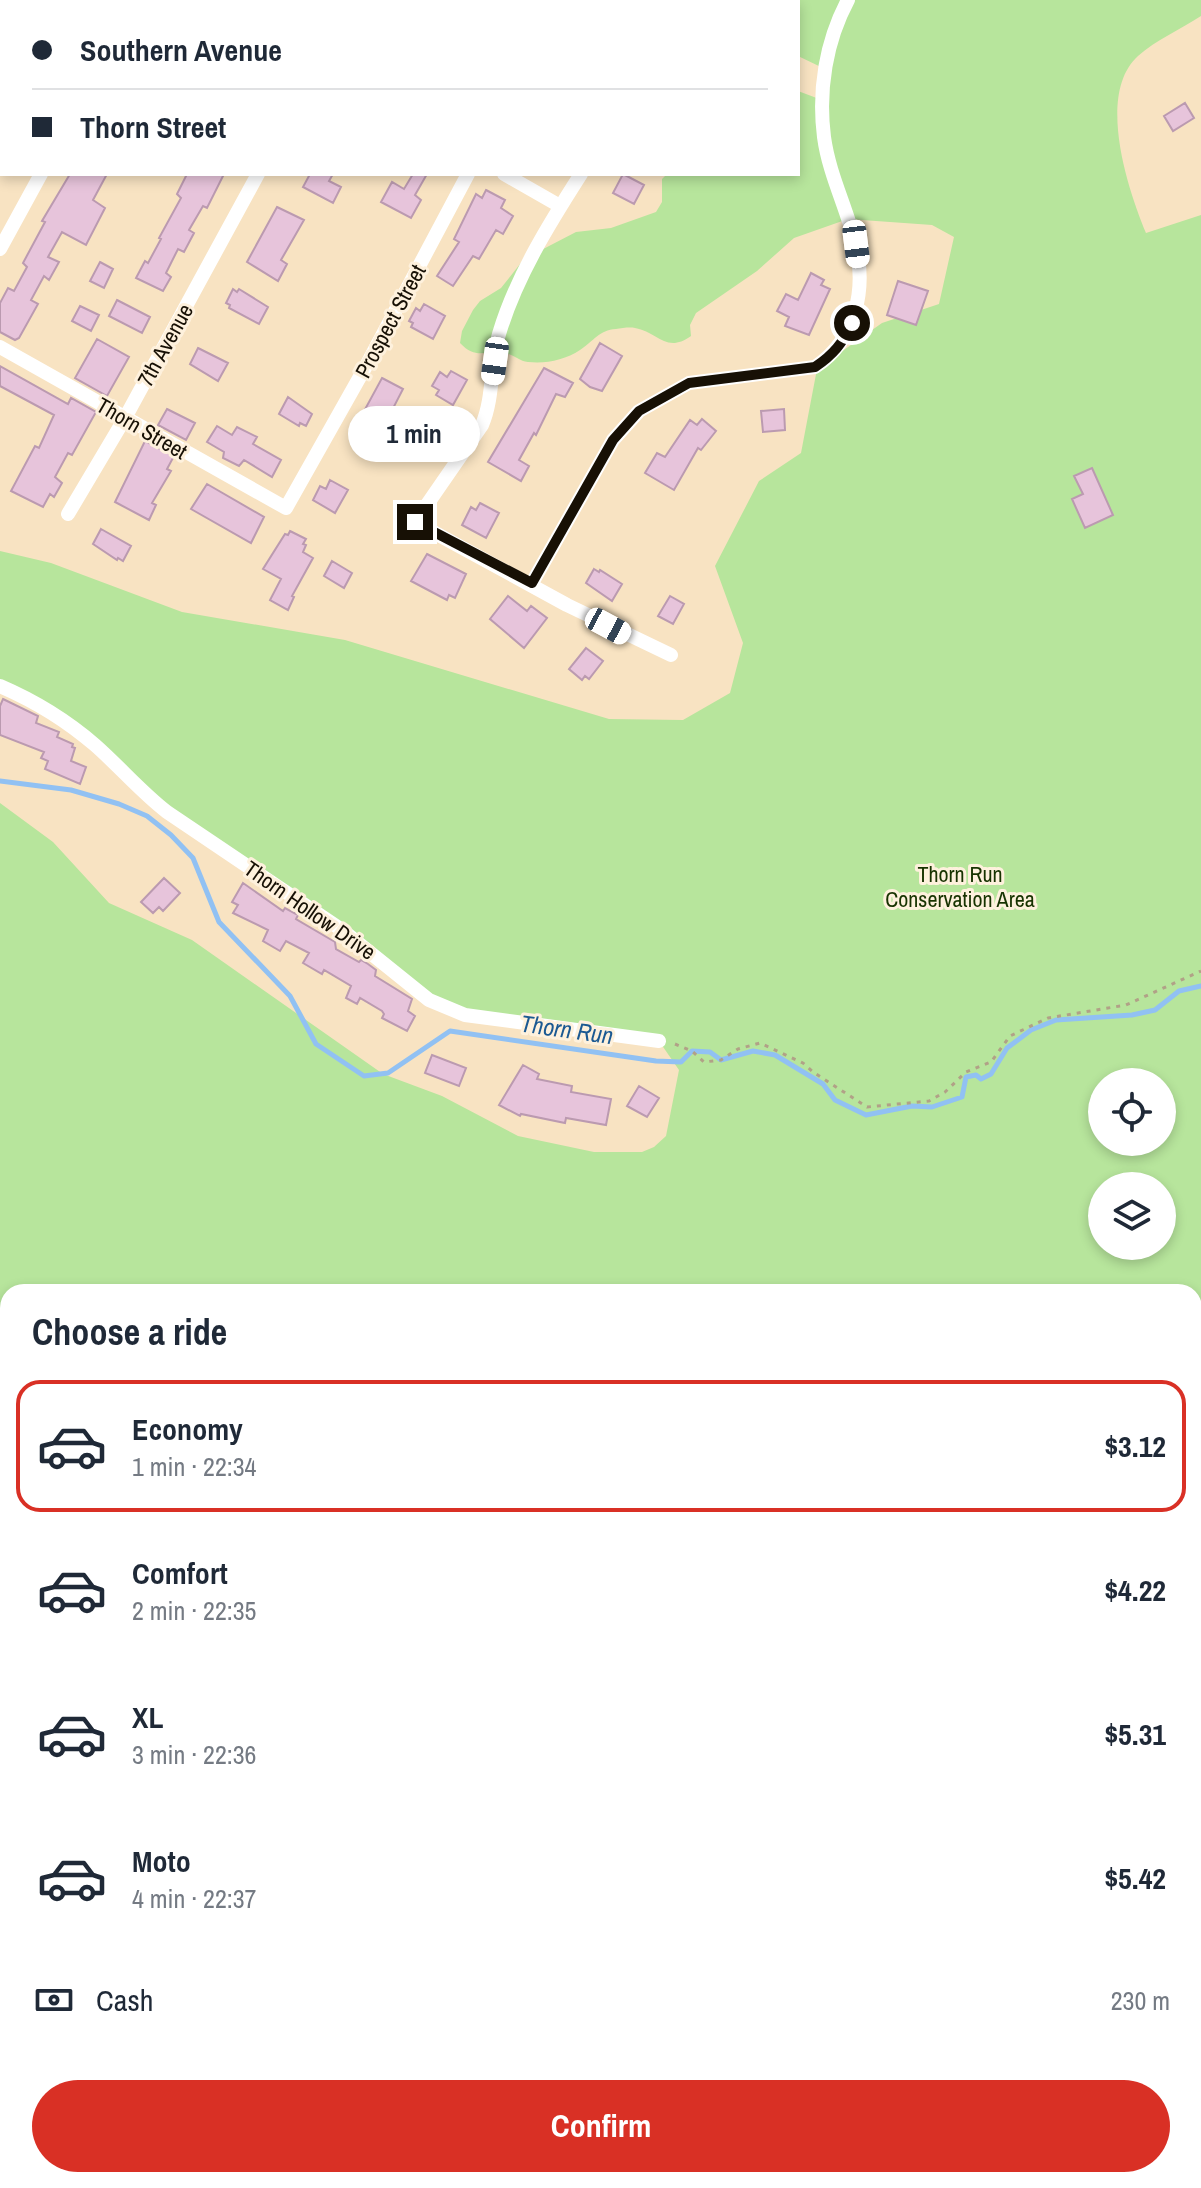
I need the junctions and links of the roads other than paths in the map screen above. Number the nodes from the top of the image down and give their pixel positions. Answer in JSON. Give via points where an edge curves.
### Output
{"nodes":[{"id":1,"x":848,"y":0,"type":"edge"},
{"id":2,"x":40,"y":176,"type":"edge"},
{"id":3,"x":257,"y":176,"type":"edge"},
{"id":4,"x":467,"y":176,"type":"edge"},
{"id":5,"x":508,"y":176,"type":"edge"},
{"id":6,"x":580,"y":176,"type":"edge"},
{"id":7,"x":560,"y":206,"type":"junction"},
{"id":8,"x":0,"y":249,"type":"edge"},
{"id":9,"x":0,"y":347,"type":"edge"},
{"id":10,"x":125,"y":418,"type":"junction"},
{"id":11,"x":286,"y":508,"type":"joint"},
{"id":12,"x":68,"y":514,"type":"dead end"},
{"id":13,"x":532,"y":583,"type":"junction"},
{"id":14,"x":671,"y":655,"type":"dead end"},
{"id":15,"x":0,"y":686,"type":"edge"},
{"id":16,"x":659,"y":1041,"type":"road end"}],
"edges":[{"from":1,"to":13,"type":"street","via":[[832,36],[822,100],[828,162],[856,244],[859,270],[859,299],[843,342],[815,367],[689,383],[639,411],[613,440]]},
{"from":2,"to":8,"type":"street"},
{"from":3,"to":10,"type":"street","name":"7th Avenue"},
{"from":4,"to":11,"type":"street","name":"Prospect Street"},
{"from":5,"to":7,"type":"street"},
{"from":6,"to":7,"type":"street"},
{"from":7,"to":13,"type":"street","via":[[525,267],[498,335],[482,425],[415,522]]},
{"from":9,"to":10,"type":"street","name":"Thorn Street"},
{"from":10,"to":11,"type":"street","name":"Thorn Street"},
{"from":10,"to":12,"type":"street","name":"7th Avenue"},
{"from":13,"to":14,"type":"street"},
{"from":15,"to":16,"type":"street","name":"Thorn Hollow Drive","via":[[67,723],[156,804],[342,930],[429,1000],[465,1015]]}]}
